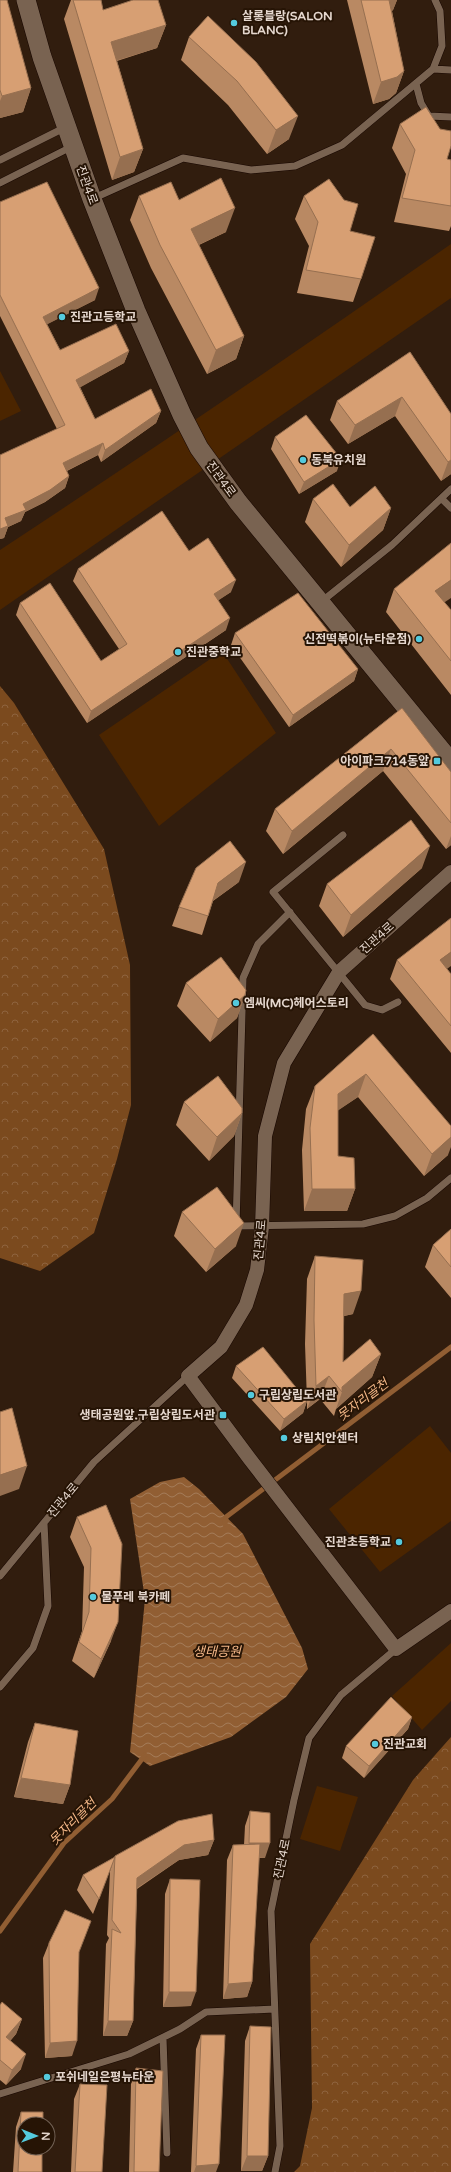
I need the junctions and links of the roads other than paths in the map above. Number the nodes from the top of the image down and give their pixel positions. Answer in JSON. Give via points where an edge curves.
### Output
{"nodes":[{"id":1,"x":26,"y":0,"type":"edge"},
{"id":2,"x":435,"y":0,"type":"edge"},
{"id":3,"x":433,"y":69,"type":"junction"},
{"id":4,"x":451,"y":70,"type":"edge"},
{"id":5,"x":416,"y":84,"type":"junction"},
{"id":6,"x":451,"y":117,"type":"edge"},
{"id":7,"x":66,"y":127,"type":"junction"},
{"id":8,"x":73,"y":146,"type":"junction"},
{"id":9,"x":0,"y":160,"type":"edge"},
{"id":10,"x":0,"y":183,"type":"edge"},
{"id":11,"x":92,"y":199,"type":"junction"},
{"id":12,"x":451,"y":489,"type":"edge"},
{"id":13,"x":442,"y":499,"type":"junction"},
{"id":14,"x":451,"y":508,"type":"edge"},
{"id":15,"x":321,"y":602,"type":"junction"},
{"id":16,"x":451,"y":762,"type":"edge"},
{"id":17,"x":343,"y":835,"type":"dead end"},
{"id":18,"x":451,"y":872,"type":"edge"},
{"id":19,"x":290,"y":912,"type":"junction"},
{"id":20,"x":339,"y":972,"type":"junction"},
{"id":21,"x":398,"y":1002,"type":"dead end"},
{"id":22,"x":451,"y":1178,"type":"edge"},
{"id":23,"x":262,"y":1227,"type":"junction"},
{"id":24,"x":188,"y":1376,"type":"junction"},
{"id":25,"x":44,"y":1523,"type":"junction"},
{"id":26,"x":0,"y":1576,"type":"edge"},
{"id":27,"x":451,"y":1611,"type":"edge"},
{"id":28,"x":396,"y":1649,"type":"junction"},
{"id":29,"x":0,"y":1687,"type":"edge"},
{"id":30,"x":274,"y":2009,"type":"junction"},
{"id":31,"x":163,"y":2038,"type":"junction"},
{"id":32,"x":0,"y":2094,"type":"edge"},
{"id":33,"x":167,"y":2153,"type":"dead end"},
{"id":34,"x":275,"y":2172,"type":"edge"}],
"edges":[{"from":1,"to":7,"type":"street","name":"진관4로"},
{"from":2,"to":3,"type":"lane","via":[[440,11],[442,46]]},
{"from":3,"to":4,"type":"lane"},
{"from":3,"to":5,"type":"lane"},
{"from":5,"to":6,"type":"lane","via":[[420,103],[429,116]]},
{"from":5,"to":11,"type":"lane","via":[[342,145],[295,166],[251,170],[183,158]]},
{"from":7,"to":8,"type":"street","name":"진관4로"},
{"from":7,"to":9,"type":"lane"},
{"from":8,"to":10,"type":"lane"},
{"from":8,"to":11,"type":"street","name":"진관4로"},
{"from":11,"to":15,"type":"street","name":"진관4로","via":[[136,311],[199,448],[238,502]]},
{"from":12,"to":13,"type":"lane"},
{"from":13,"to":14,"type":"lane"},
{"from":13,"to":15,"type":"lane","via":[[392,545]]},
{"from":15,"to":16,"type":"street","name":"진관4로"},
{"from":17,"to":19,"type":"lane","via":[[273,892]]},
{"from":18,"to":20,"type":"street","name":"진관4로"},
{"from":19,"to":20,"type":"lane"},
{"from":19,"to":23,"type":"lane","via":[[258,944],[243,978],[236,1226]]},
{"from":20,"to":21,"type":"lane","via":[[365,1005],[382,1010]]},
{"from":20,"to":23,"type":"street","name":"진관4로","via":[[284,1063],[265,1136]]},
{"from":22,"to":23,"type":"lane","via":[[427,1198],[394,1216],[363,1224]]},
{"from":23,"to":24,"type":"street","name":"진관4로","via":[[257,1270],[246,1305],[221,1348]]},
{"from":24,"to":25,"type":"lane","name":"진관4로","via":[[94,1462]]},
{"from":24,"to":28,"type":"street"},
{"from":25,"to":26,"type":"lane","name":"진관4로"},
{"from":25,"to":29,"type":"lane","via":[[48,1606],[33,1648]]},
{"from":27,"to":28,"type":"street","name":"진관4로"},
{"from":28,"to":30,"type":"lane","name":"진관4로","via":[[341,1695],[310,1738],[271,1911]]},
{"from":30,"to":31,"type":"lane","via":[[206,2012]]},
{"from":30,"to":34,"type":"lane","name":"진관4로","via":[[280,2146]]},
{"from":31,"to":32,"type":"lane","via":[[129,2054]]},
{"from":31,"to":33,"type":"lane"}]}
